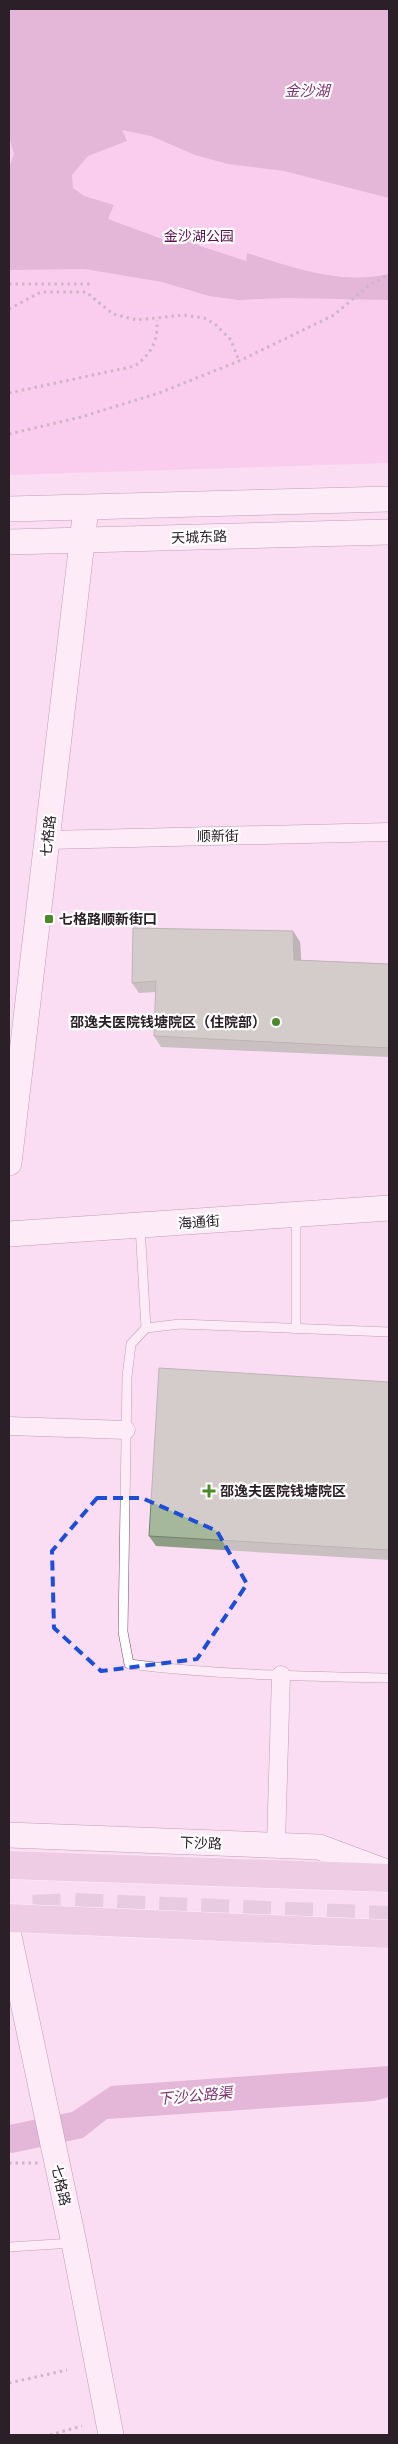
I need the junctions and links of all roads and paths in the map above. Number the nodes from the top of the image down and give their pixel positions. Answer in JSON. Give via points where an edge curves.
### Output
{"nodes":[{"id":1,"x":389,"y":274,"type":"edge"},
{"id":2,"x":9,"y":284,"type":"edge"},
{"id":3,"x":90,"y":284,"type":"dead end"},
{"id":4,"x":9,"y":309,"type":"edge"},
{"id":5,"x":157,"y":320,"type":"junction"},
{"id":6,"x":240,"y":360,"type":"junction"},
{"id":7,"x":9,"y":393,"type":"edge"},
{"id":8,"x":9,"y":434,"type":"edge"},
{"id":9,"x":389,"y":499,"type":"edge"},
{"id":10,"x":86,"y":508,"type":"junction"},
{"id":11,"x":9,"y":509,"type":"edge"},
{"id":12,"x":389,"y":532,"type":"edge"},
{"id":13,"x":81,"y":540,"type":"junction"},
{"id":14,"x":9,"y":542,"type":"edge"},
{"id":15,"x":389,"y":832,"type":"edge"},
{"id":16,"x":48,"y":840,"type":"junction"},
{"id":17,"x":9,"y":1163,"type":"edge"},
{"id":18,"x":389,"y":1208,"type":"edge"},
{"id":19,"x":296,"y":1215,"type":"junction"},
{"id":20,"x":140,"y":1226,"type":"junction"},
{"id":21,"x":9,"y":1234,"type":"edge"},
{"id":22,"x":146,"y":1328,"type":"junction"},
{"id":23,"x":296,"y":1329,"type":"junction"},
{"id":24,"x":389,"y":1332,"type":"edge"},
{"id":25,"x":9,"y":1426,"type":"edge"},
{"id":26,"x":126,"y":1430,"type":"junction"},
{"id":27,"x":280,"y":1675,"type":"junction"},
{"id":28,"x":389,"y":1678,"type":"edge"},
{"id":29,"x":9,"y":1835,"type":"edge"},
{"id":30,"x":276,"y":1845,"type":"junction"},
{"id":31,"x":9,"y":1865,"type":"edge"},
{"id":32,"x":389,"y":1873,"type":"edge"},
{"id":33,"x":389,"y":1878,"type":"edge"},
{"id":34,"x":9,"y":1918,"type":"edge"},
{"id":35,"x":389,"y":1934,"type":"edge"},
{"id":36,"x":9,"y":1936,"type":"edge"},
{"id":37,"x":9,"y":2163,"type":"edge"},
{"id":38,"x":56,"y":2163,"type":"junction"},
{"id":39,"x":74,"y":2243,"type":"junction"},
{"id":40,"x":9,"y":2247,"type":"edge"},
{"id":41,"x":67,"y":2370,"type":"dead end"},
{"id":42,"x":9,"y":2383,"type":"edge"},
{"id":43,"x":82,"y":2426,"type":"dead end"},
{"id":44,"x":50,"y":2435,"type":"edge"},
{"id":45,"x":111,"y":2435,"type":"edge"}],
"edges":[{"from":1,"to":6,"type":"path","via":[[368,286],[334,315]]},
{"from":2,"to":3,"type":"path"},
{"from":4,"to":5,"type":"path","via":[[41,292],[86,292],[113,314],[137,320]]},
{"from":5,"to":6,"type":"path","via":[[184,315],[204,318],[232,340]]},
{"from":5,"to":7,"type":"path","via":[[155,344],[148,356],[136,366]]},
{"from":6,"to":8,"type":"path","via":[[159,393]]},
{"from":9,"to":10,"type":"street"},
{"from":10,"to":11,"type":"street"},
{"from":10,"to":13,"type":"street","name":"七格路"},
{"from":12,"to":13,"type":"street","name":"天城东路"},
{"from":13,"to":14,"type":"street","name":"天城东路"},
{"from":13,"to":16,"type":"street","name":"七格路"},
{"from":15,"to":16,"type":"street","name":"顺新街"},
{"from":16,"to":17,"type":"street","name":"七格路"},
{"from":18,"to":19,"type":"street","name":"海通街"},
{"from":19,"to":20,"type":"street","name":"海通街"},
{"from":19,"to":23,"type":"lane"},
{"from":20,"to":21,"type":"street","name":"海通街"},
{"from":20,"to":22,"type":"lane"},
{"from":22,"to":23,"type":"lane","via":[[180,1324]]},
{"from":22,"to":26,"type":"lane","via":[[131,1344]]},
{"from":23,"to":24,"type":"lane"},
{"from":25,"to":26,"type":"street"},
{"from":26,"to":27,"type":"lane","via":[[123,1632],[129,1664]]},
{"from":27,"to":28,"type":"lane"},
{"from":27,"to":30,"type":"street"},
{"from":29,"to":30,"type":"street","name":"下沙路"},
{"from":30,"to":32,"type":"street","name":"下沙路","via":[[319,1847]]},
{"from":31,"to":33,"type":"main road","name":"下沙路"},
{"from":34,"to":35,"type":"main road"},
{"from":36,"to":38,"type":"street","name":"七格路"},
{"from":37,"to":38,"type":"path"},
{"from":38,"to":39,"type":"street","name":"七格路"},
{"from":39,"to":40,"type":"lane"},
{"from":39,"to":45,"type":"street","name":"七格路"},
{"from":41,"to":42,"type":"path"},
{"from":43,"to":44,"type":"path"}]}
